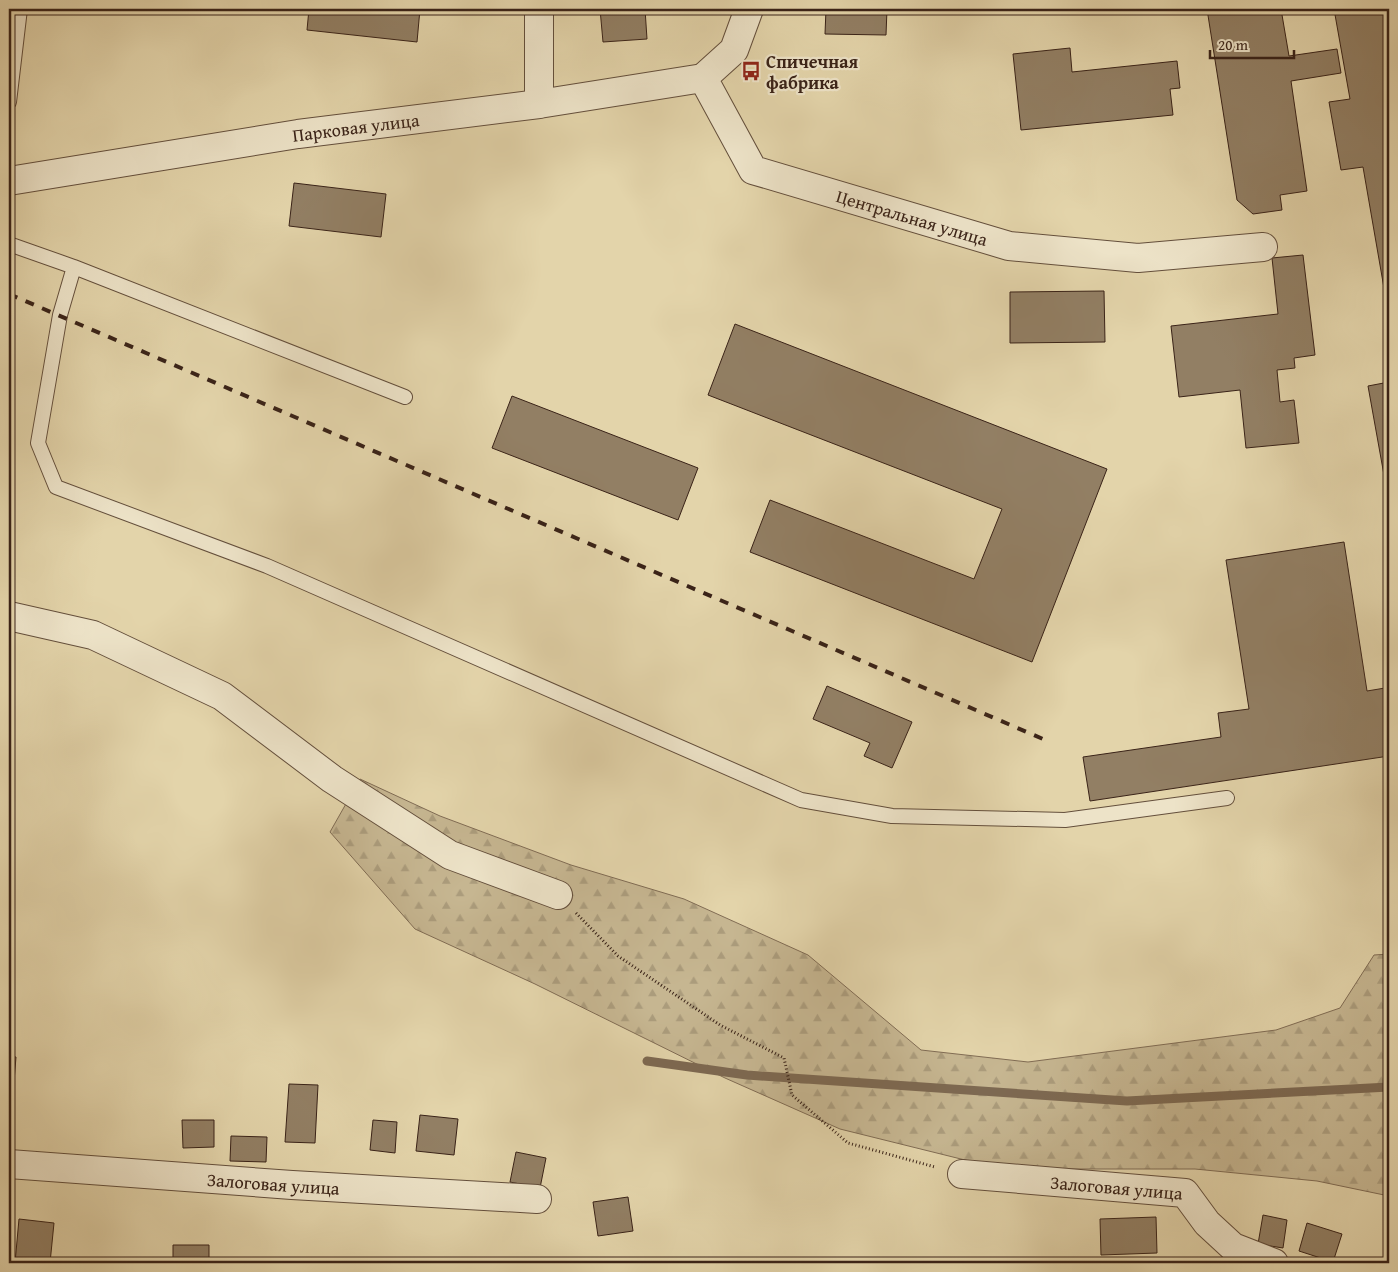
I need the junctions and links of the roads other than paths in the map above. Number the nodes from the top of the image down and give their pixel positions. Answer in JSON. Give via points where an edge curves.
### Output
{"nodes":[{"id":1,"x":20,"y":9,"type":"edge"},
{"id":2,"x":539,"y":9,"type":"edge"},
{"id":3,"x":749,"y":9,"type":"edge"},
{"id":4,"x":703,"y":78,"type":"junction"},
{"id":5,"x":9,"y":102,"type":"edge"},
{"id":6,"x":539,"y":104,"type":"junction"},
{"id":7,"x":9,"y":181,"type":"edge"},
{"id":8,"x":9,"y":244,"type":"edge"},
{"id":9,"x":1263,"y":247,"type":"dead end"},
{"id":10,"x":74,"y":267,"type":"junction"},
{"id":11,"x":405,"y":397,"type":"dead end"},
{"id":12,"x":9,"y":616,"type":"edge"},
{"id":13,"x":1227,"y":798,"type":"dead end"},
{"id":14,"x":558,"y":895,"type":"road end"},
{"id":15,"x":9,"y":1164,"type":"edge"},
{"id":16,"x":962,"y":1174,"type":"road end"},
{"id":17,"x":538,"y":1199,"type":"dead end"},
{"id":18,"x":1274,"y":1263,"type":"edge"}],
"edges":[{"from":1,"to":5,"type":"lane"},
{"from":2,"to":6,"type":"street"},
{"from":3,"to":4,"type":"street","via":[[734,50]]},
{"from":4,"to":6,"type":"street","name":"Парковая улица"},
{"from":4,"to":9,"type":"street","name":"Центральная улица","via":[[753,170],[1009,246],[1138,258]]},
{"from":6,"to":7,"type":"street","name":"Парковая улица","via":[[298,134]]},
{"from":8,"to":10,"type":"lane"},
{"from":10,"to":11,"type":"lane"},
{"from":10,"to":13,"type":"lane","via":[[60,315],[38,443],[56,487],[267,566],[801,800],[892,816],[1065,820]]},
{"from":12,"to":14,"type":"street","via":[[93,635],[222,696],[332,779],[450,855]]},
{"from":15,"to":17,"type":"street","name":"Залоговая улица"},
{"from":16,"to":18,"type":"street","name":"Залоговая улица","via":[[1185,1193],[1207,1223],[1233,1247]]}]}
